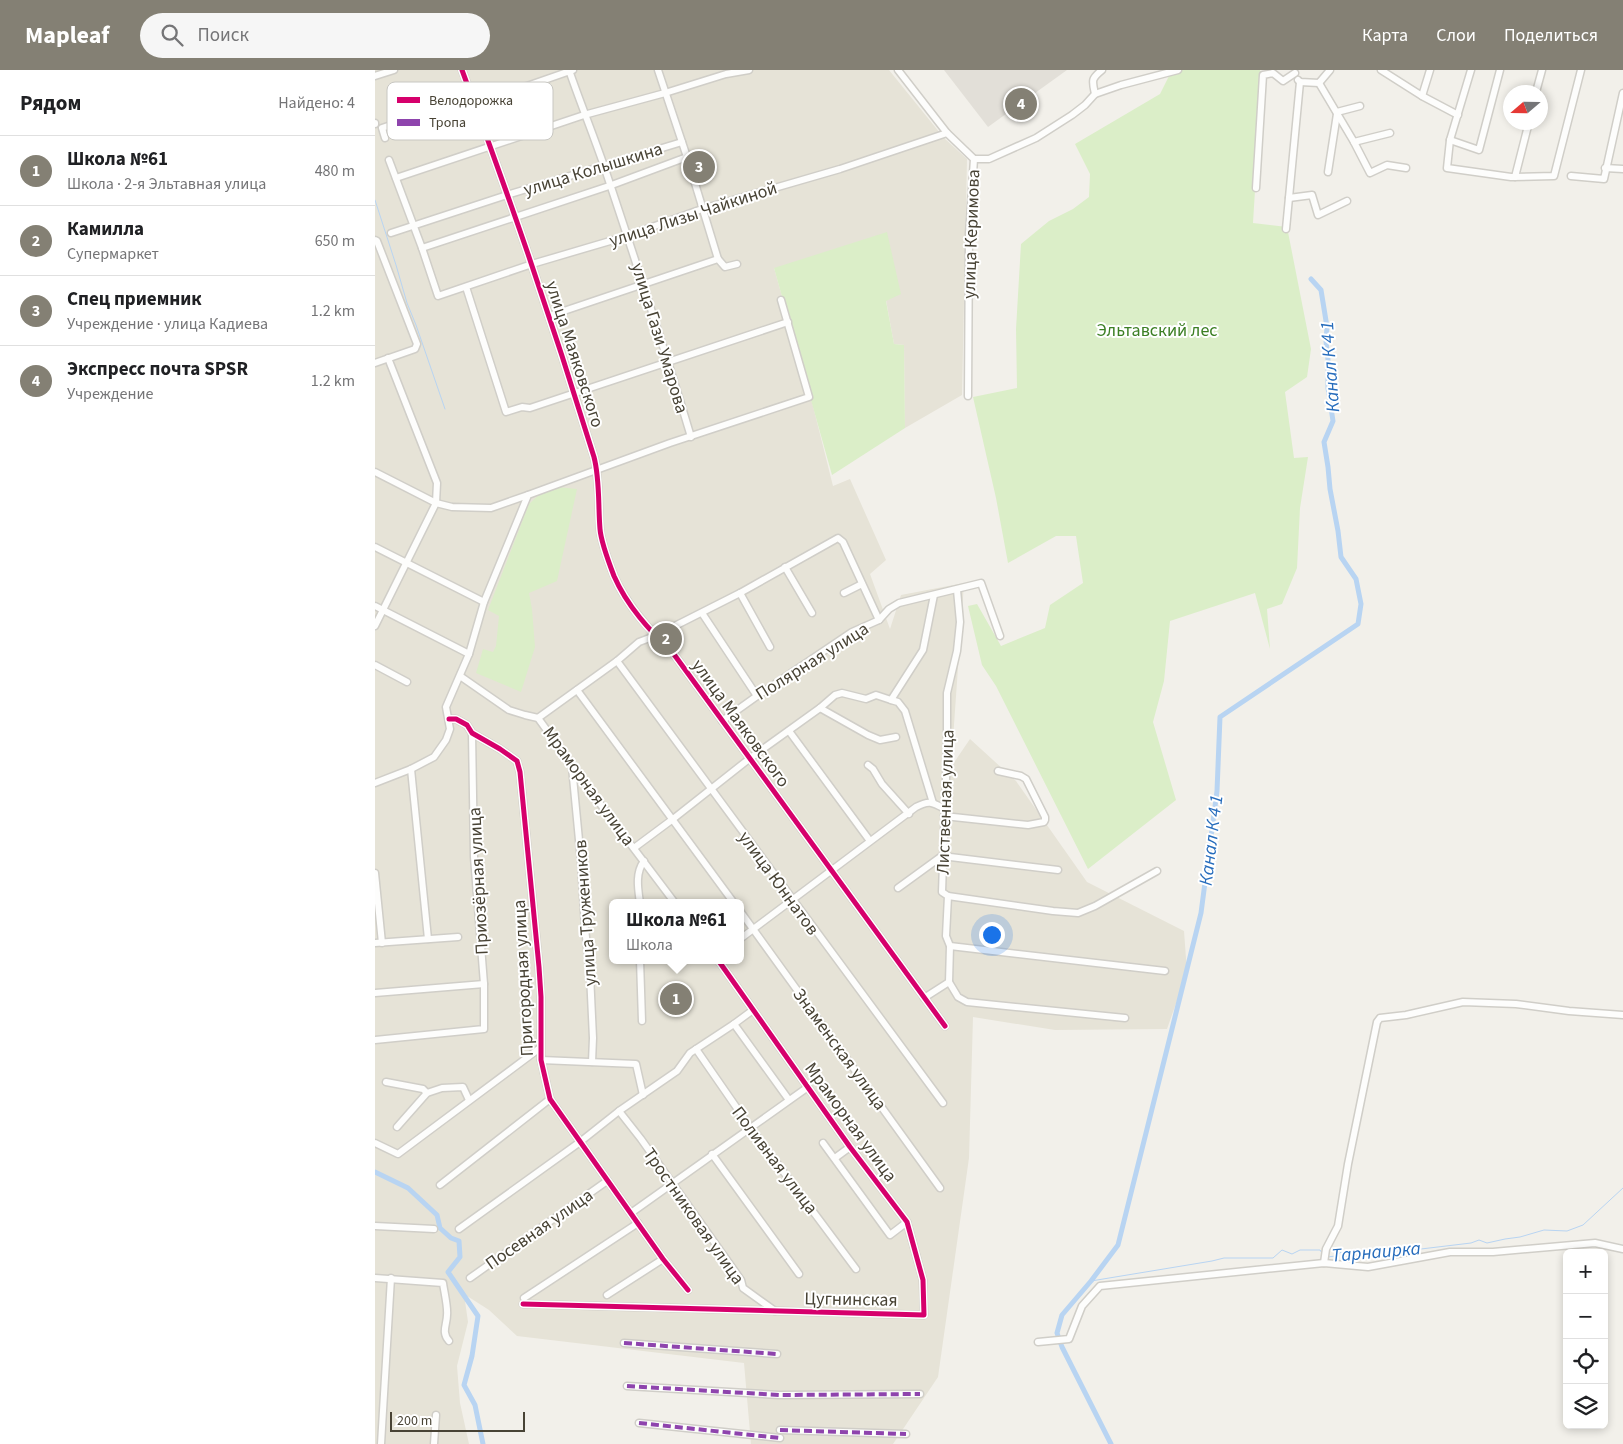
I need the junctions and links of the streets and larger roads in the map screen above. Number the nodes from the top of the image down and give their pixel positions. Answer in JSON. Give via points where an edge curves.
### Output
{"nodes":[{"id":1,"x":394,"y":70,"type":"edge"},
{"id":2,"x":462,"y":70,"type":"edge"},
{"id":3,"x":570,"y":70,"type":"edge"},
{"id":4,"x":658,"y":70,"type":"edge"},
{"id":5,"x":749,"y":70,"type":"edge"},
{"id":6,"x":898,"y":70,"type":"edge"},
{"id":7,"x":1102,"y":70,"type":"edge"},
{"id":8,"x":1178,"y":70,"type":"edge"},
{"id":9,"x":1331,"y":70,"type":"edge"},
{"id":10,"x":1430,"y":70,"type":"edge"},
{"id":11,"x":1471,"y":70,"type":"edge"},
{"id":12,"x":1500,"y":70,"type":"edge"},
{"id":13,"x":1542,"y":70,"type":"edge"},
{"id":14,"x":1581,"y":70,"type":"edge"},
{"id":15,"x":1385,"y":71,"type":"edge"},
{"id":16,"x":1294,"y":72,"type":"edge"},
{"id":17,"x":375,"y":76,"type":"edge"},
{"id":18,"x":467,"y":82,"type":"edge"},
{"id":19,"x":533,"y":82,"type":"edge"},
{"id":20,"x":1300,"y":82,"type":"junction"},
{"id":21,"x":1319,"y":83,"type":"junction"},
{"id":22,"x":1539,"y":85,"type":"edge"},
{"id":23,"x":665,"y":93,"type":"junction"},
{"id":24,"x":1623,"y":93,"type":"edge"},
{"id":25,"x":1095,"y":94,"type":"junction"},
{"id":26,"x":1422,"y":96,"type":"junction"},
{"id":27,"x":1360,"y":106,"type":"dead end"},
{"id":28,"x":1337,"y":113,"type":"junction"},
{"id":29,"x":584,"y":115,"type":"junction"},
{"id":30,"x":1457,"y":115,"type":"junction"},
{"id":31,"x":553,"y":125,"type":"edge"},
{"id":32,"x":387,"y":127,"type":"edge"},
{"id":33,"x":1527,"y":130,"type":"edge"},
{"id":34,"x":947,"y":133,"type":"junction"},
{"id":35,"x":1390,"y":133,"type":"dead end"},
{"id":36,"x":385,"y":138,"type":"dead end"},
{"id":37,"x":488,"y":140,"type":"edge"},
{"id":38,"x":508,"y":140,"type":"edge"},
{"id":39,"x":1450,"y":140,"type":"junction"},
{"id":40,"x":682,"y":142,"type":"junction"},
{"id":41,"x":1354,"y":142,"type":"junction"},
{"id":42,"x":490,"y":146,"type":"junction"},
{"id":43,"x":687,"y":157,"type":"junction"},
{"id":44,"x":974,"y":159,"type":"junction"},
{"id":45,"x":389,"y":160,"type":"dead end"},
{"id":46,"x":604,"y":166,"type":"junction"},
{"id":47,"x":1406,"y":168,"type":"dead end"},
{"id":48,"x":1605,"y":168,"type":"junction"},
{"id":49,"x":1623,"y":169,"type":"edge"},
{"id":50,"x":1328,"y":172,"type":"dead end"},
{"id":51,"x":1571,"y":176,"type":"dead end"},
{"id":52,"x":1515,"y":177,"type":"junction"},
{"id":53,"x":395,"y":178,"type":"junction"},
{"id":54,"x":609,"y":186,"type":"junction"},
{"id":55,"x":1256,"y":188,"type":"dead end"},
{"id":56,"x":507,"y":195,"type":"junction"},
{"id":57,"x":1289,"y":198,"type":"junction"},
{"id":58,"x":1347,"y":202,"type":"dead end"},
{"id":59,"x":702,"y":209,"type":"junction"},
{"id":60,"x":515,"y":216,"type":"junction"},
{"id":61,"x":414,"y":226,"type":"junction"},
{"id":62,"x":1286,"y":229,"type":"dead end"},
{"id":63,"x":391,"y":232,"type":"dead end"},
{"id":64,"x":627,"y":236,"type":"junction"},
{"id":65,"x":376,"y":240,"type":"edge"},
{"id":66,"x":422,"y":248,"type":"junction"},
{"id":67,"x":718,"y":259,"type":"junction"},
{"id":68,"x":532,"y":264,"type":"junction"},
{"id":69,"x":737,"y":264,"type":"dead end"},
{"id":70,"x":644,"y":285,"type":"junction"},
{"id":71,"x":465,"y":287,"type":"junction"},
{"id":72,"x":781,"y":300,"type":"dead end"},
{"id":73,"x":549,"y":316,"type":"junction"},
{"id":74,"x":788,"y":322,"type":"junction"},
{"id":75,"x":388,"y":358,"type":"junction"},
{"id":76,"x":669,"y":362,"type":"junction"},
{"id":77,"x":375,"y":363,"type":"edge"},
{"id":78,"x":574,"y":393,"type":"junction"},
{"id":79,"x":967,"y":396,"type":"dead end"},
{"id":80,"x":691,"y":437,"type":"junction"},
{"id":81,"x":597,"y":469,"type":"junction"},
{"id":82,"x":375,"y":472,"type":"edge"},
{"id":83,"x":528,"y":495,"type":"junction"},
{"id":84,"x":436,"y":503,"type":"junction"},
{"id":85,"x":375,"y":548,"type":"edge"},
{"id":86,"x":406,"y":563,"type":"junction"},
{"id":87,"x":785,"y":567,"type":"junction"},
{"id":88,"x":862,"y":584,"type":"junction"},
{"id":89,"x":957,"y":590,"type":"junction"},
{"id":90,"x":740,"y":593,"type":"junction"},
{"id":91,"x":844,"y":593,"type":"dead end"},
{"id":92,"x":934,"y":595,"type":"junction"},
{"id":93,"x":484,"y":602,"type":"junction"},
{"id":94,"x":375,"y":606,"type":"edge"},
{"id":95,"x":383,"y":610,"type":"junction"},
{"id":96,"x":702,"y":613,"type":"junction"},
{"id":97,"x":812,"y":613,"type":"dead end"},
{"id":98,"x":879,"y":620,"type":"junction"},
{"id":99,"x":375,"y":626,"type":"edge"},
{"id":100,"x":655,"y":636,"type":"junction"},
{"id":101,"x":1000,"y":636,"type":"dead end"},
{"id":102,"x":771,"y":647,"type":"dead end"},
{"id":103,"x":469,"y":654,"type":"junction"},
{"id":104,"x":617,"y":661,"type":"junction"},
{"id":105,"x":375,"y":665,"type":"edge"},
{"id":106,"x":460,"y":676,"type":"junction"},
{"id":107,"x":407,"y":682,"type":"dead end"},
{"id":108,"x":577,"y":690,"type":"junction"},
{"id":109,"x":757,"y":696,"type":"junction"},
{"id":110,"x":891,"y":700,"type":"junction"},
{"id":111,"x":820,"y":708,"type":"junction"},
{"id":112,"x":538,"y":718,"type":"junction"},
{"id":113,"x":449,"y":719,"type":"junction"},
{"id":114,"x":721,"y":721,"type":"junction"},
{"id":115,"x":789,"y":731,"type":"junction"},
{"id":116,"x":472,"y":733,"type":"junction"},
{"id":117,"x":896,"y":737,"type":"dead end"},
{"id":118,"x":749,"y":760,"type":"junction"},
{"id":119,"x":572,"y":765,"type":"junction"},
{"id":120,"x":868,"y":765,"type":"dead end"},
{"id":121,"x":411,"y":769,"type":"junction"},
{"id":122,"x":998,"y":771,"type":"dead end"},
{"id":123,"x":375,"y":783,"type":"edge"},
{"id":124,"x":711,"y":790,"type":"junction"},
{"id":125,"x":933,"y":803,"type":"junction"},
{"id":126,"x":945,"y":813,"type":"junction"},
{"id":127,"x":909,"y":814,"type":"junction"},
{"id":128,"x":673,"y":819,"type":"junction"},
{"id":129,"x":870,"y":842,"type":"junction"},
{"id":130,"x":634,"y":848,"type":"junction"},
{"id":131,"x":942,"y":856,"type":"junction"},
{"id":132,"x":644,"y":861,"type":"junction"},
{"id":133,"x":832,"y":869,"type":"junction"},
{"id":134,"x":1058,"y":870,"type":"dead end"},
{"id":135,"x":1157,"y":871,"type":"dead end"},
{"id":136,"x":375,"y":873,"type":"edge"},
{"id":137,"x":898,"y":888,"type":"dead end"},
{"id":138,"x":948,"y":896,"type":"junction"},
{"id":139,"x":639,"y":899,"type":"edge"},
{"id":140,"x":672,"y":899,"type":"edge"},
{"id":141,"x":731,"y":899,"type":"edge"},
{"id":142,"x":791,"y":900,"type":"junction"},
{"id":143,"x":744,"y":917,"type":"edge"},
{"id":144,"x":753,"y":929,"type":"junction"},
{"id":145,"x":744,"y":935,"type":"edge"},
{"id":146,"x":458,"y":937,"type":"dead end"},
{"id":147,"x":428,"y":939,"type":"junction"},
{"id":148,"x":378,"y":943,"type":"edge"},
{"id":149,"x":950,"y":946,"type":"junction"},
{"id":150,"x":640,"y":964,"type":"edge"},
{"id":151,"x":721,"y":964,"type":"edge"},
{"id":152,"x":1165,"y":971,"type":"dead end"},
{"id":153,"x":949,"y":982,"type":"junction"},
{"id":154,"x":484,"y":984,"type":"junction"},
{"id":155,"x":375,"y":993,"type":"edge"},
{"id":156,"x":924,"y":998,"type":"junction"},
{"id":157,"x":753,"y":1010,"type":"junction"},
{"id":158,"x":1623,"y":1015,"type":"edge"},
{"id":159,"x":1125,"y":1018,"type":"dead end"},
{"id":160,"x":642,"y":1021,"type":"dead end"},
{"id":161,"x":734,"y":1024,"type":"junction"},
{"id":162,"x":945,"y":1026,"type":"dead end"},
{"id":163,"x":375,"y":1040,"type":"edge"},
{"id":164,"x":540,"y":1048,"type":"junction"},
{"id":165,"x":696,"y":1050,"type":"junction"},
{"id":166,"x":541,"y":1060,"type":"junction"},
{"id":167,"x":592,"y":1062,"type":"junction"},
{"id":168,"x":386,"y":1082,"type":"dead end"},
{"id":169,"x":807,"y":1087,"type":"junction"},
{"id":170,"x":427,"y":1093,"type":"junction"},
{"id":171,"x":643,"y":1096,"type":"junction"},
{"id":172,"x":550,"y":1099,"type":"junction"},
{"id":173,"x":469,"y":1100,"type":"junction"},
{"id":174,"x":789,"y":1100,"type":"junction"},
{"id":175,"x":943,"y":1103,"type":"dead end"},
{"id":176,"x":619,"y":1111,"type":"junction"},
{"id":177,"x":397,"y":1127,"type":"dead end"},
{"id":178,"x":750,"y":1127,"type":"junction"},
{"id":179,"x":579,"y":1142,"type":"junction"},
{"id":180,"x":375,"y":1143,"type":"edge"},
{"id":181,"x":823,"y":1143,"type":"dead end"},
{"id":182,"x":850,"y":1146,"type":"junction"},
{"id":183,"x":712,"y":1154,"type":"junction"},
{"id":184,"x":835,"y":1158,"type":"junction"},
{"id":185,"x":607,"y":1180,"type":"junction"},
{"id":186,"x":672,"y":1183,"type":"junction"},
{"id":187,"x":440,"y":1185,"type":"dead end"},
{"id":188,"x":940,"y":1188,"type":"dead end"},
{"id":189,"x":631,"y":1213,"type":"junction"},
{"id":190,"x":907,"y":1222,"type":"junction"},
{"id":191,"x":638,"y":1223,"type":"junction"},
{"id":192,"x":375,"y":1226,"type":"edge"},
{"id":193,"x":434,"y":1229,"type":"dead end"},
{"id":194,"x":459,"y":1229,"type":"dead end"},
{"id":195,"x":1623,"y":1249,"type":"edge"},
{"id":196,"x":663,"y":1259,"type":"junction"},
{"id":197,"x":1324,"y":1263,"type":"junction"},
{"id":198,"x":857,"y":1269,"type":"dead end"},
{"id":199,"x":799,"y":1274,"type":"dead end"},
{"id":200,"x":375,"y":1278,"type":"edge"},
{"id":201,"x":391,"y":1278,"type":"junction"},
{"id":202,"x":470,"y":1278,"type":"dead end"},
{"id":203,"x":688,"y":1290,"type":"dead end"},
{"id":204,"x":607,"y":1295,"type":"dead end"},
{"id":205,"x":776,"y":1312,"type":"junction"},
{"id":206,"x":924,"y":1315,"type":"joint"},
{"id":207,"x":449,"y":1341,"type":"dead end"},
{"id":208,"x":1038,"y":1342,"type":"dead end"},
{"id":209,"x":624,"y":1343,"type":"dead end"},
{"id":210,"x":777,"y":1354,"type":"dead end"},
{"id":211,"x":627,"y":1386,"type":"dead end"},
{"id":212,"x":920,"y":1394,"type":"dead end"},
{"id":213,"x":436,"y":1415,"type":"dead end"},
{"id":214,"x":639,"y":1423,"type":"dead end"},
{"id":215,"x":906,"y":1434,"type":"dead end"},
{"id":216,"x":381,"y":1444,"type":"edge"},
{"id":217,"x":434,"y":1444,"type":"edge"}],
"edges":[{"from":1,"to":17,"type":"street"},
{"from":2,"to":18,"type":"street","name":"улица Маяковского"},
{"from":3,"to":19,"type":"street"},
{"from":3,"to":29,"type":"street","name":"улица Гази Умарова"},
{"from":4,"to":23,"type":"street"},
{"from":5,"to":23,"type":"street"},
{"from":6,"to":34,"type":"street","name":"улица Керимова"},
{"from":7,"to":25,"type":"street","via":[[1094,77]]},
{"from":8,"to":25,"type":"street"},
{"from":9,"to":21,"type":"street"},
{"from":10,"to":26,"type":"street"},
{"from":11,"to":30,"type":"street"},
{"from":12,"to":39,"type":"street","via":[[1479,150]]},
{"from":13,"to":22,"type":"street"},
{"from":14,"to":52,"type":"street","via":[[1554,176]]},
{"from":15,"to":26,"type":"street"},
{"from":16,"to":20,"type":"street"},
{"from":16,"to":55,"type":"street","via":[[1283,81],[1273,73],[1263,75]]},
{"from":20,"to":21,"type":"street"},
{"from":20,"to":57,"type":"street"},
{"from":21,"to":28,"type":"street"},
{"from":23,"to":29,"type":"street"},
{"from":23,"to":40,"type":"street"},
{"from":24,"to":48,"type":"street"},
{"from":25,"to":44,"type":"street","via":[[1072,115],[1036,138],[989,159]]},
{"from":26,"to":30,"type":"street"},
{"from":27,"to":28,"type":"street"},
{"from":28,"to":41,"type":"street"},
{"from":28,"to":50,"type":"street"},
{"from":29,"to":31,"type":"street"},
{"from":29,"to":46,"type":"street","name":"улица Гази Умарова"},
{"from":30,"to":39,"type":"street"},
{"from":32,"to":36,"type":"street","via":[[382,128]]},
{"from":33,"to":52,"type":"street"},
{"from":34,"to":44,"type":"street","name":"улица Керимова"},
{"from":34,"to":59,"type":"street","name":"улица Лизы Чайкиной","via":[[840,169]]},
{"from":35,"to":41,"type":"street"},
{"from":37,"to":42,"type":"street","name":"улица Маяковского"},
{"from":38,"to":42,"type":"street"},
{"from":39,"to":52,"type":"street","via":[[1447,168]]},
{"from":40,"to":43,"type":"street"},
{"from":40,"to":46,"type":"street","name":"улица Колышкина"},
{"from":41,"to":47,"type":"street","via":[[1370,173],[1387,165]]},
{"from":42,"to":53,"type":"street"},
{"from":42,"to":56,"type":"street","name":"улица Маяковского"},
{"from":43,"to":54,"type":"street"},
{"from":43,"to":59,"type":"street"},
{"from":44,"to":79,"type":"street","name":"улица Керимова","via":[[969,234]]},
{"from":45,"to":53,"type":"street"},
{"from":46,"to":54,"type":"street","name":"улица Гази Умарова"},
{"from":46,"to":56,"type":"street","name":"улица Колышкина"},
{"from":48,"to":49,"type":"street"},
{"from":48,"to":51,"type":"street","via":[[1604,179]]},
{"from":53,"to":61,"type":"street"},
{"from":54,"to":60,"type":"street"},
{"from":54,"to":64,"type":"street","name":"улица Гази Умарова"},
{"from":56,"to":60,"type":"street","name":"улица Маяковского"},
{"from":56,"to":61,"type":"street","name":"улица Колышкина"},
{"from":57,"to":58,"type":"street","via":[[1312,195],[1318,215]]},
{"from":57,"to":62,"type":"street"},
{"from":59,"to":64,"type":"street","name":"улица Лизы Чайкиной"},
{"from":59,"to":67,"type":"street"},
{"from":60,"to":66,"type":"street"},
{"from":60,"to":68,"type":"street","name":"улица Маяковского"},
{"from":61,"to":63,"type":"street","name":"улица Колышкина"},
{"from":61,"to":66,"type":"street"},
{"from":64,"to":68,"type":"street","name":"улица Лизы Чайкиной"},
{"from":64,"to":70,"type":"street","name":"улица Гази Умарова"},
{"from":65,"to":75,"type":"street","via":[[417,344],[415,349]]},
{"from":66,"to":71,"type":"street","name":"улица Лизы Чайкиной","via":[[438,296]]},
{"from":67,"to":69,"type":"street","via":[[725,267]]},
{"from":67,"to":70,"type":"street"},
{"from":68,"to":71,"type":"street","name":"улица Лизы Чайкиной"},
{"from":68,"to":73,"type":"street","name":"улица Маяковского"},
{"from":70,"to":73,"type":"street"},
{"from":70,"to":76,"type":"street","name":"улица Гази Умарова"},
{"from":71,"to":78,"type":"street","via":[[504,411],[530,408]]},
{"from":72,"to":74,"type":"street"},
{"from":73,"to":78,"type":"street","name":"улица Маяковского"},
{"from":74,"to":76,"type":"street"},
{"from":74,"to":80,"type":"street","via":[[809,397]]},
{"from":75,"to":77,"type":"street"},
{"from":75,"to":84,"type":"street","via":[[437,483]]},
{"from":76,"to":78,"type":"street"},
{"from":76,"to":80,"type":"street","name":"улица Гази Умарова"},
{"from":78,"to":81,"type":"street","name":"улица Маяковского"},
{"from":80,"to":81,"type":"street"},
{"from":81,"to":83,"type":"street"},
{"from":81,"to":100,"type":"street","name":"улица Маяковского","via":[[600,531],[615,576],[629,604]]},
{"from":82,"to":84,"type":"street"},
{"from":83,"to":84,"type":"street","via":[[491,508],[452,507]]},
{"from":83,"to":93,"type":"street"},
{"from":84,"to":86,"type":"street"},
{"from":85,"to":86,"type":"street"},
{"from":86,"to":93,"type":"street"},
{"from":86,"to":95,"type":"street"},
{"from":87,"to":88,"type":"street","via":[[838,538],[843,542]]},
{"from":87,"to":90,"type":"street"},
{"from":87,"to":97,"type":"street"},
{"from":88,"to":91,"type":"street"},
{"from":88,"to":98,"type":"street"},
{"from":89,"to":92,"type":"street","name":"Полярная улица"},
{"from":89,"to":101,"type":"street","name":"Полярная улица","via":[[981,583]]},
{"from":89,"to":126,"type":"street","name":"Лиственная улица","via":[[960,622],[947,693]]},
{"from":90,"to":96,"type":"street"},
{"from":90,"to":102,"type":"street"},
{"from":92,"to":98,"type":"street","name":"Полярная улица","via":[[899,603]]},
{"from":92,"to":110,"type":"street","via":[[923,650]]},
{"from":93,"to":103,"type":"street"},
{"from":94,"to":95,"type":"street"},
{"from":95,"to":99,"type":"street"},
{"from":95,"to":103,"type":"street"},
{"from":96,"to":100,"type":"street"},
{"from":96,"to":109,"type":"street"},
{"from":98,"to":109,"type":"street","name":"Полярная улица","via":[[852,632]]},
{"from":100,"to":104,"type":"street","via":[[639,642]]},
{"from":100,"to":114,"type":"street","name":"улица Маяковского","via":[[673,654]]},
{"from":103,"to":106,"type":"street"},
{"from":104,"to":108,"type":"street"},
{"from":104,"to":124,"type":"street","name":"улица Юннатов"},
{"from":105,"to":107,"type":"street"},
{"from":106,"to":112,"type":"street","name":"Мраморная улица","via":[[509,710]]},
{"from":106,"to":113,"type":"street","via":[[447,707]]},
{"from":108,"to":112,"type":"street"},
{"from":108,"to":128,"type":"street"},
{"from":109,"to":114,"type":"street","name":"Полярная улица"},
{"from":110,"to":111,"type":"street","via":[[876,695],[866,700],[842,693]]},
{"from":110,"to":125,"type":"street","via":[[905,711]]},
{"from":111,"to":115,"type":"street"},
{"from":111,"to":117,"type":"street","via":[[874,738]]},
{"from":112,"to":119,"type":"street","name":"Мраморная улица"},
{"from":113,"to":116,"type":"street","name":"Пригородная улица","via":[[467,725]]},
{"from":113,"to":121,"type":"street","via":[[450,729],[435,758]]},
{"from":114,"to":118,"type":"street","name":"улица Маяковского"},
{"from":115,"to":118,"type":"street"},
{"from":115,"to":129,"type":"street"},
{"from":116,"to":154,"type":"street","name":"Приозёрная улица","via":[[473,857]]},
{"from":116,"to":164,"type":"street","name":"Пригородная улица","via":[[517,761],[521,772],[539,967]]},
{"from":118,"to":124,"type":"street"},
{"from":118,"to":133,"type":"street","name":"улица Маяковского"},
{"from":119,"to":130,"type":"street","name":"Мраморная улица"},
{"from":119,"to":167,"type":"street","name":"улица Тружеников","via":[[591,974]]},
{"from":120,"to":127,"type":"street"},
{"from":121,"to":123,"type":"street"},
{"from":121,"to":147,"type":"street"},
{"from":122,"to":126,"type":"street","via":[[1026,778],[1045,817],[1044,822],[1028,825]]},
{"from":124,"to":128,"type":"street"},
{"from":124,"to":142,"type":"street","name":"улица Юннатов"},
{"from":125,"to":126,"type":"street"},
{"from":125,"to":127,"type":"street","via":[[927,802]]},
{"from":126,"to":131,"type":"street","name":"Лиственная улица"},
{"from":127,"to":129,"type":"street"},
{"from":128,"to":130,"type":"street"},
{"from":128,"to":141,"type":"street"},
{"from":129,"to":133,"type":"street"},
{"from":130,"to":132,"type":"street","name":"Мраморная улица"},
{"from":131,"to":134,"type":"street"},
{"from":131,"to":137,"type":"street"},
{"from":131,"to":138,"type":"street","name":"Лиственная улица","via":[[942,892]]},
{"from":132,"to":139,"type":"street","via":[[639,874]]},
{"from":132,"to":140,"type":"street","name":"Мраморная улица"},
{"from":133,"to":142,"type":"street"},
{"from":133,"to":156,"type":"street","name":"улица Маяковского"},
{"from":135,"to":138,"type":"street","via":[[1078,913]]},
{"from":136,"to":148,"type":"street"},
{"from":138,"to":149,"type":"street","name":"Лиственная улица","via":[[946,936]]},
{"from":142,"to":144,"type":"street"},
{"from":142,"to":175,"type":"street","name":"улица Юннатов"},
{"from":143,"to":144,"type":"street","name":"Знаменская улица"},
{"from":144,"to":145,"type":"street"},
{"from":144,"to":188,"type":"street","name":"Знаменская улица"},
{"from":146,"to":147,"type":"street"},
{"from":147,"to":148,"type":"street"},
{"from":149,"to":152,"type":"street"},
{"from":149,"to":153,"type":"street","name":"Лиственная улица"},
{"from":150,"to":160,"type":"street"},
{"from":151,"to":157,"type":"street","name":"Мраморная улица"},
{"from":153,"to":156,"type":"street"},
{"from":153,"to":159,"type":"street","via":[[958,997],[967,1002]]},
{"from":154,"to":155,"type":"street"},
{"from":154,"to":163,"type":"street","name":"Приозёрная улица","via":[[484,1029]]},
{"from":156,"to":162,"type":"street","name":"улица Маяковского"},
{"from":157,"to":161,"type":"street"},
{"from":157,"to":169,"type":"street","name":"Мраморная улица"},
{"from":158,"to":197,"type":"street","via":[[1463,1002],[1380,1018],[1366,1072],[1338,1226]]},
{"from":161,"to":165,"type":"street"},
{"from":161,"to":174,"type":"street"},
{"from":164,"to":166,"type":"street","name":"Пригородная улица"},
{"from":164,"to":173,"type":"street"},
{"from":165,"to":171,"type":"street","via":[[677,1071]]},
{"from":165,"to":178,"type":"street","name":"Поливная улица"},
{"from":166,"to":167,"type":"street"},
{"from":166,"to":172,"type":"street","name":"Пригородная улица"},
{"from":167,"to":171,"type":"street","via":[[636,1064]]},
{"from":168,"to":170,"type":"street","via":[[423,1089]]},
{"from":169,"to":174,"type":"street"},
{"from":169,"to":182,"type":"street","name":"Мраморная улица"},
{"from":170,"to":173,"type":"street","via":[[463,1087]]},
{"from":170,"to":177,"type":"street"},
{"from":171,"to":176,"type":"street"},
{"from":172,"to":179,"type":"street","name":"Пригородная улица"},
{"from":172,"to":187,"type":"street"},
{"from":173,"to":180,"type":"street","via":[[398,1154]]},
{"from":174,"to":178,"type":"street"},
{"from":176,"to":179,"type":"street"},
{"from":176,"to":186,"type":"street","name":"Тростниковая улица"},
{"from":178,"to":183,"type":"street"},
{"from":178,"to":198,"type":"street","name":"Поливная улица"},
{"from":179,"to":185,"type":"street","name":"Пригородная улица"},
{"from":179,"to":194,"type":"street"},
{"from":181,"to":184,"type":"street"},
{"from":182,"to":184,"type":"street"},
{"from":182,"to":190,"type":"street","name":"Мраморная улица"},
{"from":183,"to":186,"type":"street"},
{"from":183,"to":199,"type":"street"},
{"from":184,"to":190,"type":"street","via":[[891,1235]]},
{"from":185,"to":189,"type":"street","name":"Пригородная улица"},
{"from":185,"to":202,"type":"street","name":"Посевная улица"},
{"from":186,"to":189,"type":"street"},
{"from":186,"to":205,"type":"street","name":"Тростниковая улица","via":[[741,1280],[743,1288]]},
{"from":189,"to":191,"type":"street","name":"Пригородная улица"},
{"from":190,"to":206,"type":"street","name":"Мраморная улица","via":[[923,1280]]},
{"from":191,"to":196,"type":"street","name":"Пригородная улица"},
{"from":191,"to":205,"type":"street","name":"Цугнинская","via":[[524,1301]]},
{"from":192,"to":193,"type":"street"},
{"from":195,"to":197,"type":"street","via":[[1595,1243],[1493,1252],[1450,1252],[1368,1267]]},
{"from":196,"to":203,"type":"street","name":"Пригородная улица"},
{"from":196,"to":204,"type":"street"},
{"from":197,"to":208,"type":"street","via":[[1100,1286],[1082,1306],[1069,1339]]},
{"from":200,"to":201,"type":"street"},
{"from":201,"to":207,"type":"street","via":[[443,1283],[447,1312],[444,1330]]},
{"from":201,"to":216,"type":"street"},
{"from":205,"to":206,"type":"street","name":"Цугнинская"},
{"from":209,"to":210,"type":"street"},
{"from":211,"to":212,"type":"street","via":[[779,1395]]},
{"from":213,"to":217,"type":"street"},
{"from":214,"to":215,"type":"street","via":[[780,1434]]}]}
